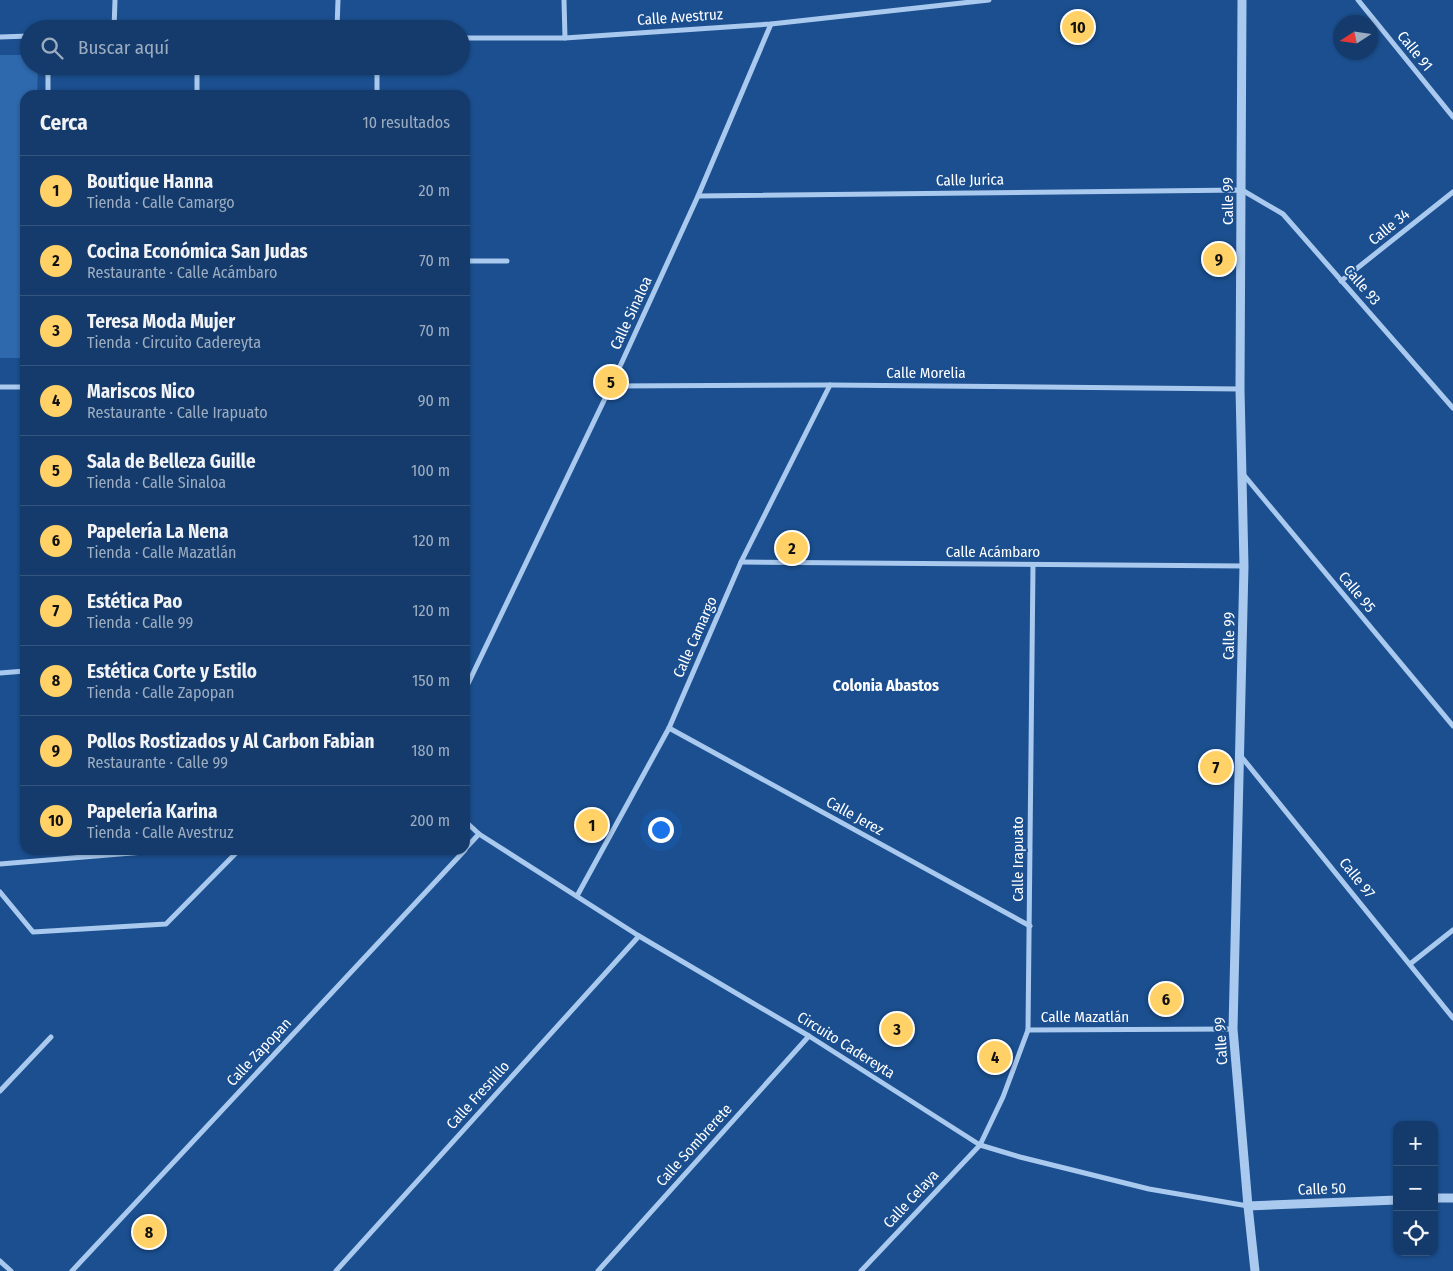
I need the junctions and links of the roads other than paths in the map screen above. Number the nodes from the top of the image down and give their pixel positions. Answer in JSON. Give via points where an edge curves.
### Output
{"nodes":[{"id":1,"x":115,"y":0,"type":"edge"},
{"id":2,"x":338,"y":0,"type":"edge"},
{"id":3,"x":564,"y":0,"type":"edge"},
{"id":4,"x":989,"y":0,"type":"edge"},
{"id":5,"x":1242,"y":0,"type":"edge"},
{"id":6,"x":1358,"y":0,"type":"edge"},
{"id":7,"x":114,"y":20,"type":"edge"},
{"id":8,"x":337,"y":20,"type":"edge"},
{"id":9,"x":772,"y":24,"type":"junction"},
{"id":10,"x":0,"y":36,"type":"edge"},
{"id":11,"x":20,"y":36,"type":"edge"},
{"id":12,"x":470,"y":38,"type":"edge"},
{"id":13,"x":565,"y":38,"type":"junction"},
{"id":14,"x":48,"y":75,"type":"edge"},
{"id":15,"x":197,"y":75,"type":"edge"},
{"id":16,"x":377,"y":75,"type":"edge"},
{"id":17,"x":48,"y":90,"type":"edge"},
{"id":18,"x":197,"y":90,"type":"edge"},
{"id":19,"x":377,"y":90,"type":"edge"},
{"id":20,"x":1453,"y":117,"type":"edge"},
{"id":21,"x":1242,"y":190,"type":"junction"},
{"id":22,"x":1453,"y":192,"type":"edge"},
{"id":23,"x":698,"y":196,"type":"junction"},
{"id":24,"x":470,"y":261,"type":"edge"},
{"id":25,"x":507,"y":261,"type":"dead end"},
{"id":26,"x":1341,"y":281,"type":"junction"},
{"id":27,"x":830,"y":385,"type":"junction"},
{"id":28,"x":611,"y":386,"type":"junction"},
{"id":29,"x":0,"y":387,"type":"edge"},
{"id":30,"x":20,"y":387,"type":"edge"},
{"id":31,"x":1240,"y":389,"type":"junction"},
{"id":32,"x":1453,"y":408,"type":"edge"},
{"id":33,"x":1243,"y":474,"type":"junction"},
{"id":34,"x":741,"y":562,"type":"junction"},
{"id":35,"x":1033,"y":565,"type":"junction"},
{"id":36,"x":1244,"y":566,"type":"junction"},
{"id":37,"x":20,"y":671,"type":"edge"},
{"id":38,"x":0,"y":673,"type":"edge"},
{"id":39,"x":470,"y":680,"type":"edge"},
{"id":40,"x":1453,"y":726,"type":"edge"},
{"id":41,"x":668,"y":728,"type":"junction"},
{"id":42,"x":1240,"y":755,"type":"junction"},
{"id":43,"x":470,"y":825,"type":"edge"},
{"id":44,"x":480,"y":834,"type":"junction"},
{"id":45,"x":470,"y":845,"type":"edge"},
{"id":46,"x":108,"y":855,"type":"edge"},
{"id":47,"x":234,"y":855,"type":"edge"},
{"id":48,"x":460,"y":855,"type":"edge"},
{"id":49,"x":0,"y":864,"type":"edge"},
{"id":50,"x":0,"y":892,"type":"edge"},
{"id":51,"x":577,"y":896,"type":"junction"},
{"id":52,"x":1030,"y":926,"type":"junction"},
{"id":53,"x":1453,"y":930,"type":"edge"},
{"id":54,"x":639,"y":936,"type":"junction"},
{"id":55,"x":1410,"y":964,"type":"junction"},
{"id":56,"x":1453,"y":1018,"type":"edge"},
{"id":57,"x":1233,"y":1029,"type":"junction"},
{"id":58,"x":1028,"y":1030,"type":"junction"},
{"id":59,"x":808,"y":1036,"type":"junction"},
{"id":60,"x":51,"y":1037,"type":"dead end"},
{"id":61,"x":0,"y":1091,"type":"edge"},
{"id":62,"x":980,"y":1145,"type":"junction"},
{"id":63,"x":1438,"y":1198,"type":"edge"},
{"id":64,"x":1453,"y":1198,"type":"edge"},
{"id":65,"x":1393,"y":1200,"type":"edge"},
{"id":66,"x":1248,"y":1206,"type":"junction"},
{"id":67,"x":0,"y":1261,"type":"edge"},
{"id":68,"x":11,"y":1271,"type":"edge"},
{"id":69,"x":72,"y":1271,"type":"edge"},
{"id":70,"x":336,"y":1271,"type":"edge"},
{"id":71,"x":598,"y":1271,"type":"edge"},
{"id":72,"x":861,"y":1271,"type":"edge"},
{"id":73,"x":1254,"y":1271,"type":"edge"}],
"edges":[{"from":1,"to":7,"type":"street"},
{"from":2,"to":8,"type":"street"},
{"from":3,"to":13,"type":"street"},
{"from":4,"to":9,"type":"street","name":"Calle Avestruz"},
{"from":5,"to":21,"type":"street","name":"Calle 99"},
{"from":6,"to":20,"type":"street","name":"Calle 91"},
{"from":9,"to":13,"type":"street","name":"Calle Avestruz"},
{"from":9,"to":23,"type":"street","name":"Calle Sinaloa"},
{"from":10,"to":11,"type":"street"},
{"from":12,"to":13,"type":"street","name":"Calle Avestruz"},
{"from":14,"to":17,"type":"street"},
{"from":15,"to":18,"type":"street"},
{"from":16,"to":19,"type":"street"},
{"from":21,"to":23,"type":"street","name":"Calle Jurica"},
{"from":21,"to":26,"type":"street","name":"Calle 93","via":[[1284,214]]},
{"from":21,"to":31,"type":"street","name":"Calle 99"},
{"from":22,"to":26,"type":"street","name":"Calle 34"},
{"from":23,"to":28,"type":"street","name":"Calle Sinaloa"},
{"from":24,"to":25,"type":"street"},
{"from":26,"to":32,"type":"street","name":"Calle 93"},
{"from":27,"to":28,"type":"street","name":"Calle Morelia"},
{"from":27,"to":31,"type":"street","name":"Calle Morelia"},
{"from":27,"to":34,"type":"street","name":"Calle Camargo"},
{"from":28,"to":39,"type":"street","name":"Calle Sinaloa"},
{"from":29,"to":30,"type":"street"},
{"from":31,"to":33,"type":"street","name":"Calle 99"},
{"from":33,"to":36,"type":"street","name":"Calle 99"},
{"from":33,"to":40,"type":"street","name":"Calle 95"},
{"from":34,"to":35,"type":"street","name":"Calle Acámbaro"},
{"from":34,"to":41,"type":"street","name":"Calle Camargo"},
{"from":35,"to":36,"type":"street","name":"Calle Acámbaro"},
{"from":35,"to":52,"type":"street","name":"Calle Irapuato"},
{"from":36,"to":42,"type":"street","name":"Calle 99"},
{"from":37,"to":38,"type":"street"},
{"from":41,"to":51,"type":"street","name":"Calle Camargo"},
{"from":41,"to":52,"type":"street","name":"Calle Jerez"},
{"from":42,"to":55,"type":"street","name":"Calle 97"},
{"from":42,"to":57,"type":"street","name":"Calle 99"},
{"from":43,"to":44,"type":"street","name":"Circuito Cadereyta"},
{"from":44,"to":45,"type":"street","name":"Calle Zapopan"},
{"from":44,"to":51,"type":"street","name":"Circuito Cadereyta"},
{"from":46,"to":49,"type":"street"},
{"from":47,"to":50,"type":"street","via":[[166,924],[33,932]]},
{"from":48,"to":69,"type":"street","name":"Calle Zapopan"},
{"from":51,"to":54,"type":"street","name":"Circuito Cadereyta"},
{"from":52,"to":58,"type":"street","name":"Calle Irapuato"},
{"from":53,"to":55,"type":"street"},
{"from":54,"to":59,"type":"street","name":"Circuito Cadereyta"},
{"from":54,"to":70,"type":"street","name":"Calle Fresnillo"},
{"from":55,"to":56,"type":"street","name":"Calle 97"},
{"from":57,"to":58,"type":"street","name":"Calle Mazatlán"},
{"from":57,"to":66,"type":"street","name":"Calle 99"},
{"from":58,"to":62,"type":"street","name":"Calle Irapuato","via":[[1003,1097]]},
{"from":59,"to":62,"type":"street","name":"Circuito Cadereyta"},
{"from":59,"to":71,"type":"street","name":"Calle Sombrerete"},
{"from":60,"to":61,"type":"street"},
{"from":62,"to":66,"type":"street","name":"Circuito Cadereyta","via":[[1149,1188]]},
{"from":62,"to":72,"type":"street","name":"Calle Celaya"},
{"from":63,"to":64,"type":"street"},
{"from":65,"to":66,"type":"street","name":"Calle 50"},
{"from":66,"to":73,"type":"street","name":"Calle 99"},
{"from":67,"to":68,"type":"street"}]}
